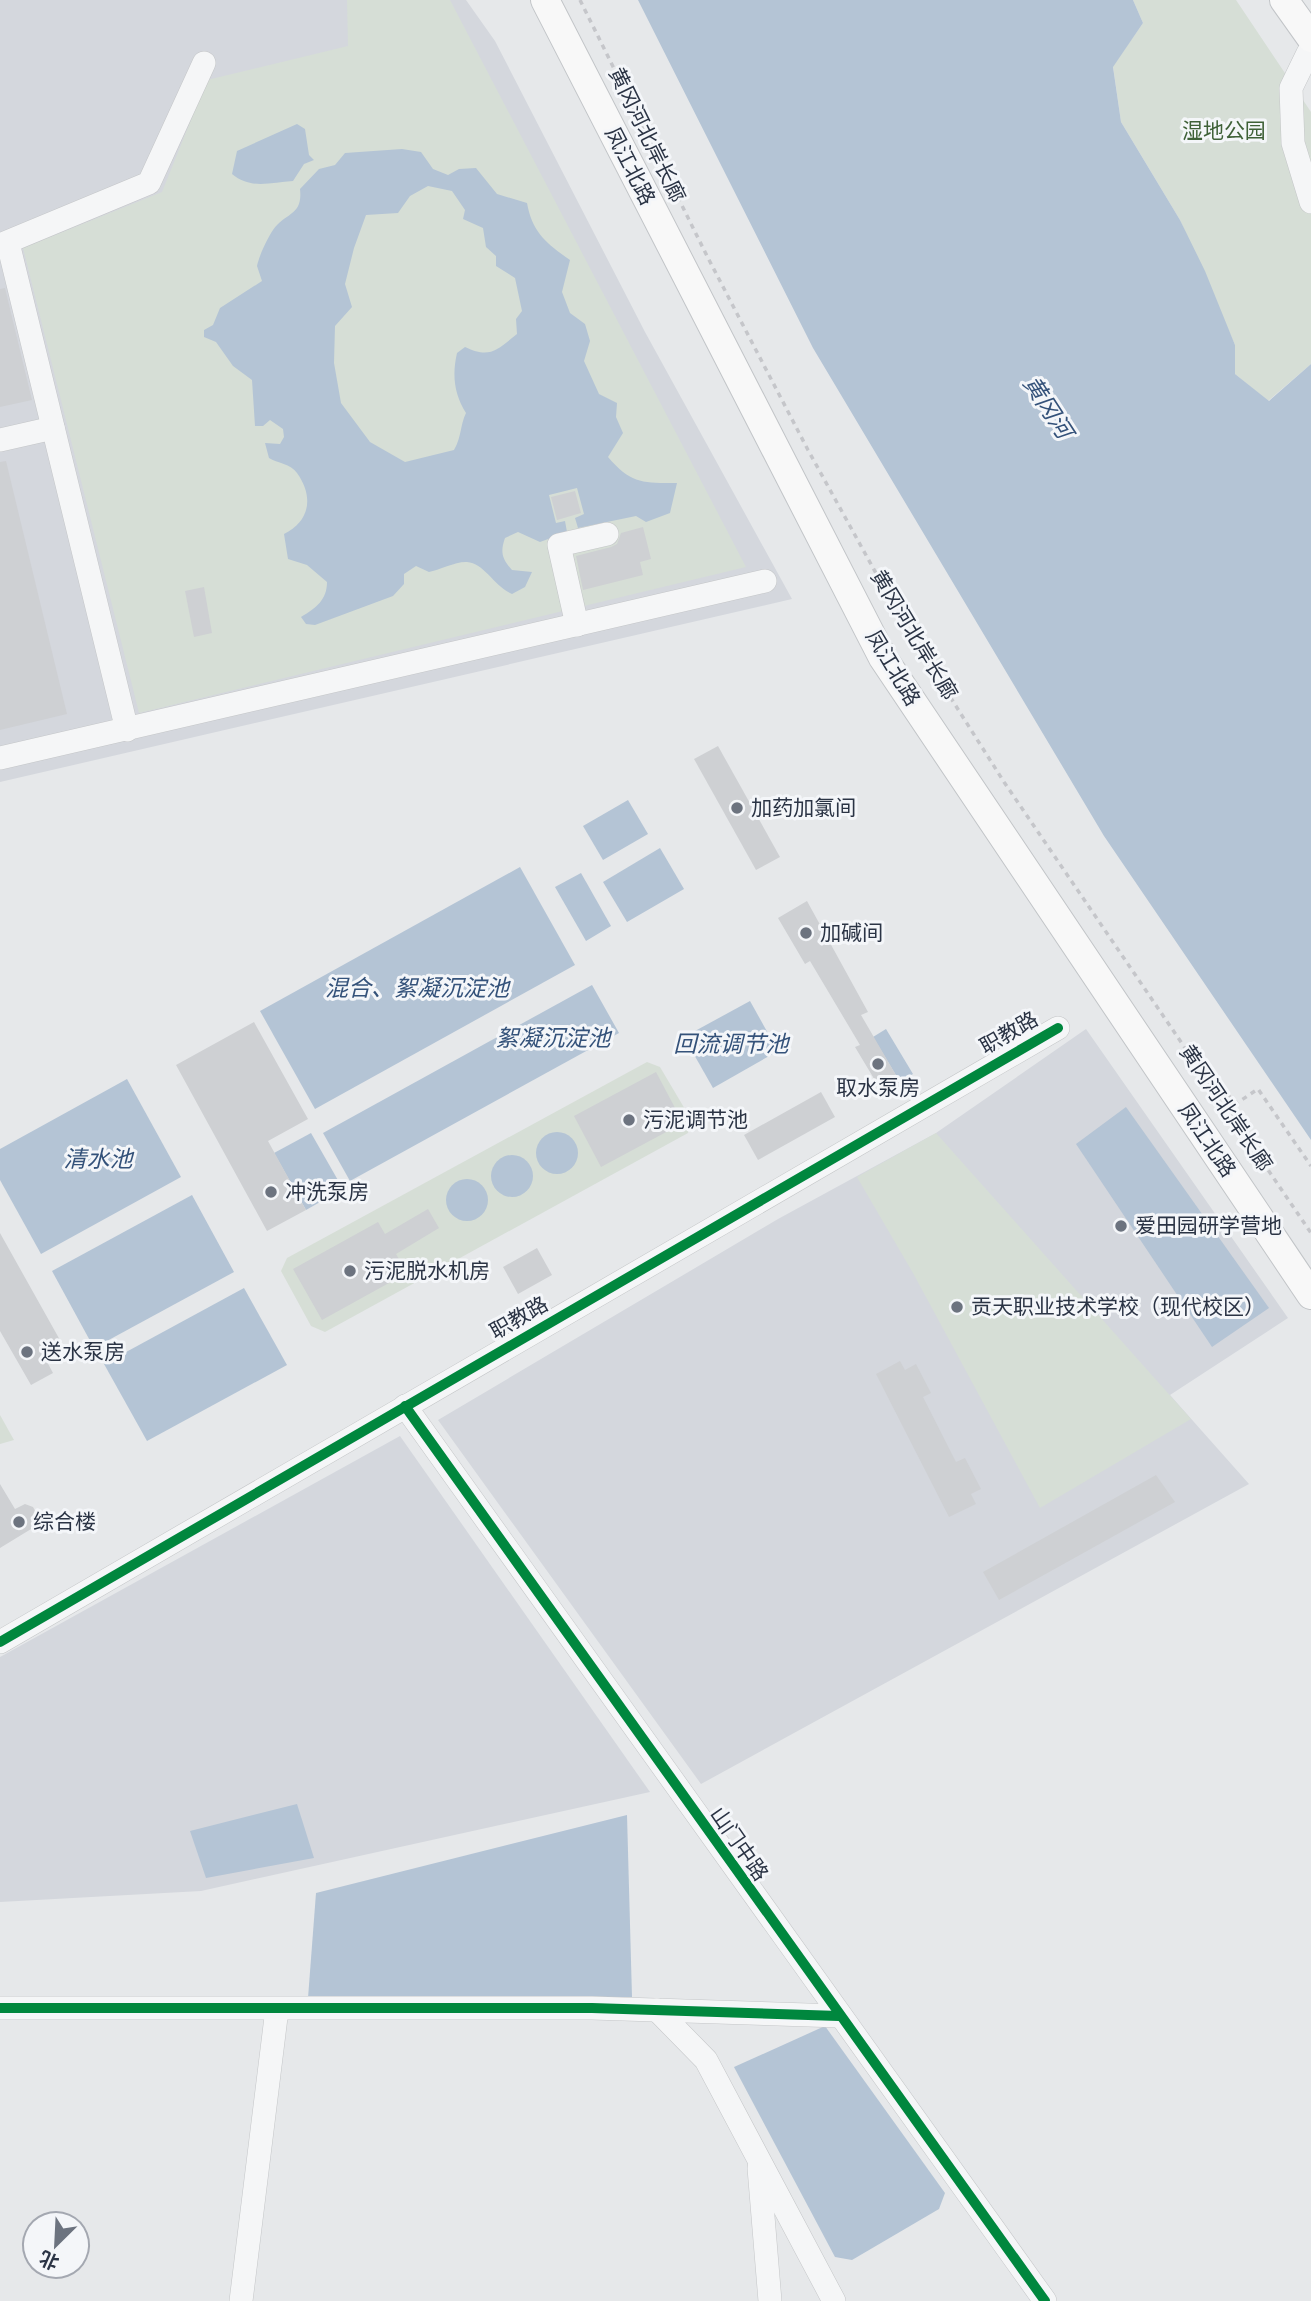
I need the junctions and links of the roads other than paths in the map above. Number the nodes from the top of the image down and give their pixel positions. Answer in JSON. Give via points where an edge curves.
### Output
{"nodes":[{"id":1,"x":545,"y":0,"type":"edge"},
{"id":2,"x":1284,"y":0,"type":"edge"},
{"id":3,"x":1309,"y":45,"type":"edge"},
{"id":4,"x":204,"y":63,"type":"dead end"},
{"id":5,"x":1311,"y":202,"type":"edge"},
{"id":6,"x":4,"y":244,"type":"edge"},
{"id":7,"x":53,"y":428,"type":"junction"},
{"id":8,"x":0,"y":440,"type":"edge"},
{"id":9,"x":607,"y":534,"type":"dead end"},
{"id":10,"x":765,"y":581,"type":"dead end"},
{"id":11,"x":577,"y":625,"type":"junction"},
{"id":12,"x":127,"y":730,"type":"junction"},
{"id":13,"x":0,"y":758,"type":"edge"},
{"id":14,"x":1058,"y":1028,"type":"dead end"},
{"id":15,"x":1311,"y":1295,"type":"edge"},
{"id":16,"x":405,"y":1406,"type":"junction"},
{"id":17,"x":0,"y":1642,"type":"edge"},
{"id":18,"x":0,"y":2008,"type":"edge"},
{"id":19,"x":277,"y":2009,"type":"junction"},
{"id":20,"x":657,"y":2010,"type":"junction"},
{"id":21,"x":839,"y":2016,"type":"junction"},
{"id":22,"x":758,"y":2158,"type":"junction"},
{"id":23,"x":241,"y":2301,"type":"edge"},
{"id":24,"x":770,"y":2301,"type":"edge"},
{"id":25,"x":834,"y":2301,"type":"edge"},
{"id":26,"x":1045,"y":2301,"type":"edge"}],
"edges":[{"from":1,"to":15,"type":"main road","name":"凤江北路","via":[[883,658]]},
{"from":2,"to":3,"type":"main road"},
{"from":3,"to":5,"type":"street","via":[[1291,88],[1293,143]]},
{"from":4,"to":6,"type":"street","via":[[149,183]]},
{"from":6,"to":7,"type":"street"},
{"from":7,"to":8,"type":"street"},
{"from":7,"to":12,"type":"street"},
{"from":9,"to":11,"type":"street","via":[[559,545]]},
{"from":10,"to":11,"type":"street"},
{"from":11,"to":12,"type":"street"},
{"from":12,"to":13,"type":"street"},
{"from":14,"to":16,"type":"street","name":"职教路"},
{"from":16,"to":17,"type":"street","name":"职教路"},
{"from":16,"to":21,"type":"street","name":"山门中路"},
{"from":18,"to":19,"type":"street"},
{"from":19,"to":20,"type":"street"},
{"from":19,"to":23,"type":"street"},
{"from":20,"to":21,"type":"street"},
{"from":20,"to":22,"type":"street","via":[[706,2060]]},
{"from":21,"to":26,"type":"street","name":"山门中路"},
{"from":22,"to":24,"type":"street"},
{"from":22,"to":25,"type":"street"}]}
